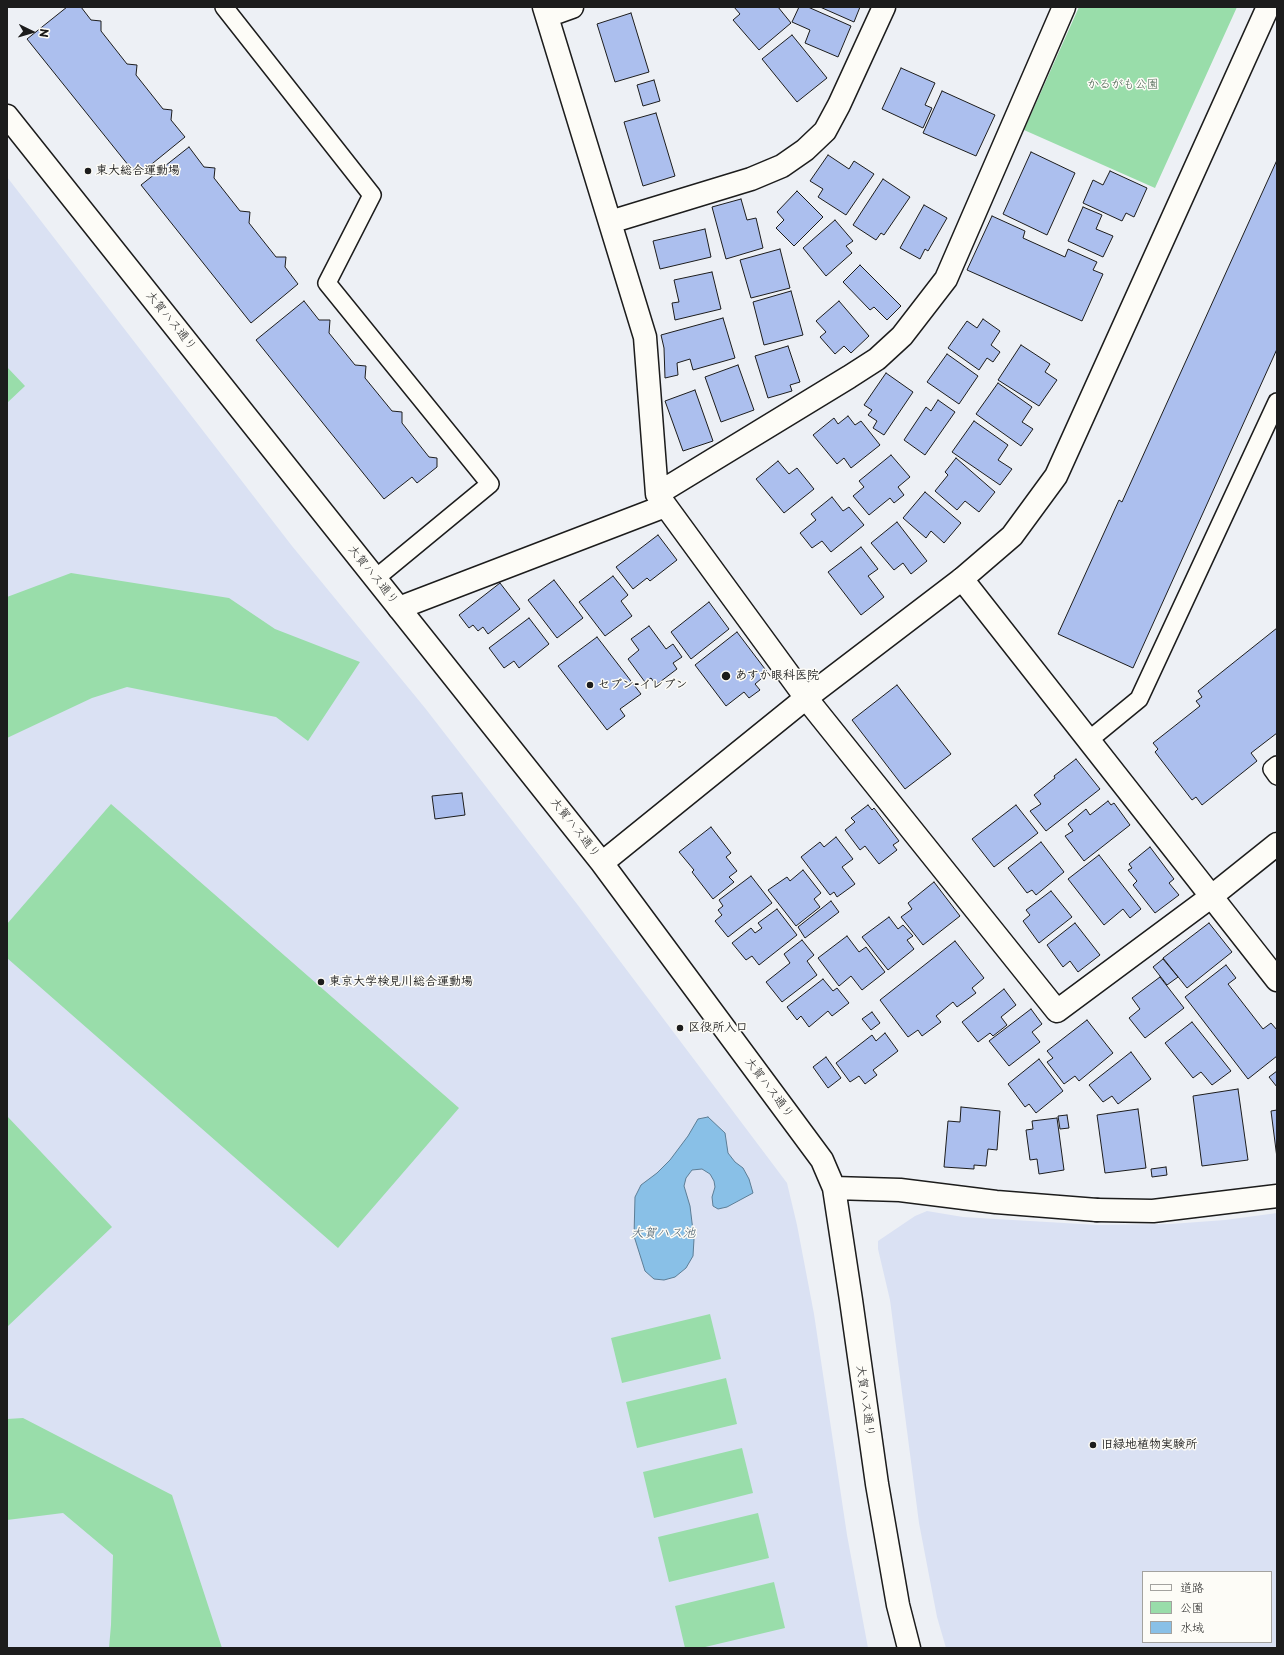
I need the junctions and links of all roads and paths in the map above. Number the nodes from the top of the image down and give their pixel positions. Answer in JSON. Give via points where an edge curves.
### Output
{"nodes":[{"id":1,"x":224,"y":7,"type":"edge"},
{"id":2,"x":572,"y":7,"type":"edge"},
{"id":3,"x":884,"y":7,"type":"edge"},
{"id":4,"x":1064,"y":7,"type":"edge"},
{"id":5,"x":1268,"y":7,"type":"edge"},
{"id":6,"x":546,"y":11,"type":"edge"},
{"id":7,"x":7,"y":116,"type":"edge"},
{"id":8,"x":610,"y":222,"type":"junction"},
{"id":9,"x":1277,"y":402,"type":"edge"},
{"id":10,"x":661,"y":500,"type":"junction"},
{"id":11,"x":376,"y":578,"type":"junction"},
{"id":12,"x":962,"y":579,"type":"junction"},
{"id":13,"x":400,"y":608,"type":"junction"},
{"id":14,"x":806,"y":698,"type":"junction"},
{"id":15,"x":1089,"y":740,"type":"junction"},
{"id":16,"x":1277,"y":765,"type":"edge"},
{"id":17,"x":1277,"y":776,"type":"edge"},
{"id":18,"x":1277,"y":844,"type":"edge"},
{"id":19,"x":602,"y":863,"type":"junction"},
{"id":20,"x":1212,"y":896,"type":"junction"},
{"id":21,"x":1277,"y":980,"type":"edge"},
{"id":22,"x":834,"y":1188,"type":"junction"},
{"id":23,"x":1277,"y":1196,"type":"edge"},
{"id":24,"x":909,"y":1648,"type":"edge"}],
"edges":[{"from":1,"to":11,"type":"lane","via":[[372,195],[327,283],[490,484]]},
{"from":2,"to":6,"type":"street"},
{"from":3,"to":8,"type":"street","via":[[825,131],[805,150],[782,166],[751,179]]},
{"from":4,"to":10,"type":"street","via":[[946,279],[902,336],[877,359]]},
{"from":5,"to":12,"type":"street","via":[[1056,476],[1012,536]]},
{"from":6,"to":8,"type":"street"},
{"from":7,"to":11,"type":"street","name":"大賀ハス通り"},
{"from":8,"to":10,"type":"street","via":[[645,337]]},
{"from":9,"to":15,"type":"lane","via":[[1139,699]]},
{"from":10,"to":13,"type":"street"},
{"from":10,"to":14,"type":"street"},
{"from":11,"to":13,"type":"street","name":"大賀ハス通り"},
{"from":12,"to":14,"type":"street"},
{"from":12,"to":15,"type":"street"},
{"from":13,"to":19,"type":"street","name":"大賀ハス通り"},
{"from":14,"to":19,"type":"street"},
{"from":14,"to":20,"type":"street","via":[[1057,1012]]},
{"from":15,"to":20,"type":"street"},
{"from":16,"to":17,"type":"lane","via":[[1272,769]]},
{"from":18,"to":20,"type":"street"},
{"from":19,"to":22,"type":"street","name":"大賀ハス通り","via":[[822,1160]]},
{"from":20,"to":21,"type":"street"},
{"from":22,"to":23,"type":"street","via":[[900,1190],[996,1202],[1097,1210],[1153,1210]]},
{"from":22,"to":24,"type":"street","name":"大賀ハス通り","via":[[852,1300],[876,1484],[898,1605]]}]}
